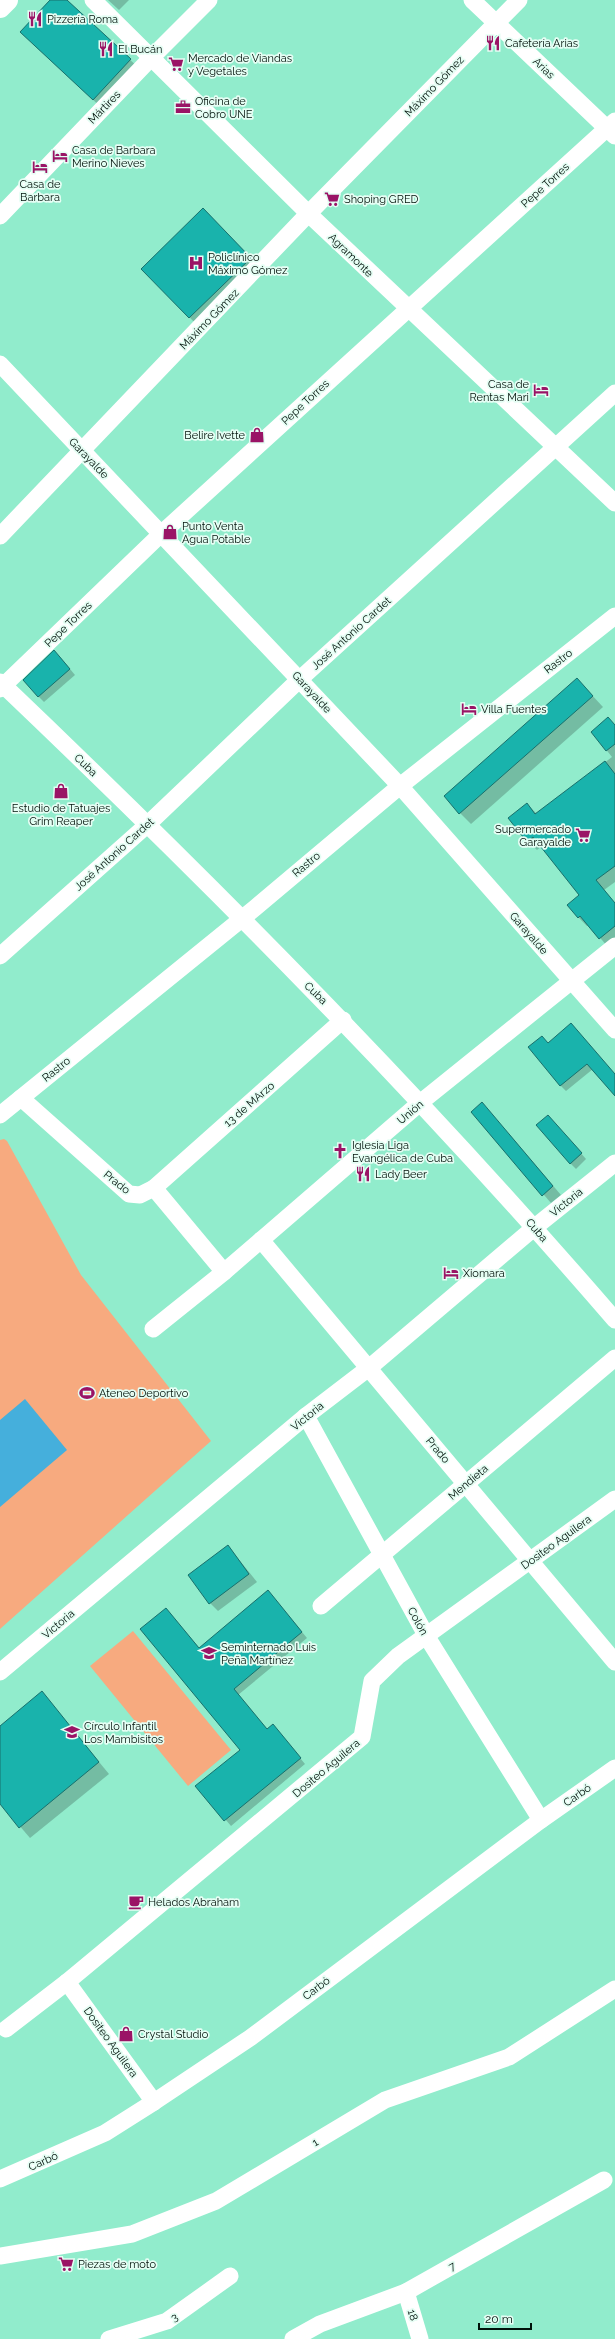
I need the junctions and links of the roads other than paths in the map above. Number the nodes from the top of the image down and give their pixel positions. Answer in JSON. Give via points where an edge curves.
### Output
{"nodes":[{"id":1,"x":7,"y":0,"type":"edge"},
{"id":2,"x":93,"y":0,"type":"edge"},
{"id":3,"x":209,"y":0,"type":"edge"},
{"id":4,"x":472,"y":0,"type":"edge"},
{"id":5,"x":519,"y":0,"type":"edge"},
{"id":6,"x":0,"y":8,"type":"edge"},
{"id":7,"x":496,"y":22,"type":"junction"},
{"id":8,"x":151,"y":58,"type":"junction"},
{"id":9,"x":612,"y":129,"type":"edge"},
{"id":10,"x":309,"y":214,"type":"junction"},
{"id":11,"x":0,"y":216,"type":"edge"},
{"id":12,"x":408,"y":308,"type":"junction"},
{"id":13,"x":0,"y":364,"type":"edge"},
{"id":14,"x":615,"y":393,"type":"edge"},
{"id":15,"x":556,"y":446,"type":"junction"},
{"id":16,"x":82,"y":452,"type":"junction"},
{"id":17,"x":615,"y":503,"type":"edge"},
{"id":18,"x":162,"y":533,"type":"junction"},
{"id":19,"x":0,"y":536,"type":"edge"},
{"id":20,"x":615,"y":616,"type":"edge"},
{"id":21,"x":300,"y":679,"type":"junction"},
{"id":22,"x":1,"y":686,"type":"edge"},
{"id":23,"x":400,"y":786,"type":"junction"},
{"id":24,"x":147,"y":825,"type":"junction"},
{"id":25,"x":240,"y":919,"type":"junction"},
{"id":26,"x":615,"y":946,"type":"edge"},
{"id":27,"x":0,"y":956,"type":"edge"},
{"id":28,"x":572,"y":981,"type":"junction"},
{"id":29,"x":343,"y":1020,"type":"junction"},
{"id":30,"x":615,"y":1030,"type":"edge"},
{"id":31,"x":21,"y":1098,"type":"junction"},
{"id":32,"x":421,"y":1102,"type":"junction"},
{"id":33,"x":0,"y":1115,"type":"edge"},
{"id":34,"x":615,"y":1163,"type":"edge"},
{"id":35,"x":154,"y":1188,"type":"junction"},
{"id":36,"x":535,"y":1227,"type":"junction"},
{"id":37,"x":261,"y":1240,"type":"junction"},
{"id":38,"x":224,"y":1272,"type":"junction"},
{"id":39,"x":615,"y":1320,"type":"edge"},
{"id":40,"x":152,"y":1329,"type":"dead end"},
{"id":41,"x":615,"y":1358,"type":"edge"},
{"id":42,"x":370,"y":1367,"type":"junction"},
{"id":43,"x":306,"y":1416,"type":"junction"},
{"id":44,"x":466,"y":1483,"type":"junction"},
{"id":45,"x":615,"y":1499,"type":"edge"},
{"id":46,"x":383,"y":1555,"type":"junction"},
{"id":47,"x":530,"y":1561,"type":"junction"},
{"id":48,"x":321,"y":1606,"type":"dead end"},
{"id":49,"x":427,"y":1637,"type":"junction"},
{"id":50,"x":615,"y":1662,"type":"edge"},
{"id":51,"x":0,"y":1672,"type":"edge"},
{"id":52,"x":615,"y":1768,"type":"edge"},
{"id":53,"x":541,"y":1820,"type":"junction"},
{"id":54,"x":67,"y":1982,"type":"junction"},
{"id":55,"x":615,"y":1990,"type":"edge"},
{"id":56,"x":6,"y":2029,"type":"dead end"},
{"id":57,"x":154,"y":2102,"type":"junction"},
{"id":58,"x":0,"y":2179,"type":"edge"},
{"id":59,"x":604,"y":2180,"type":"dead end"},
{"id":60,"x":0,"y":2256,"type":"edge"},
{"id":61,"x":230,"y":2276,"type":"dead end"},
{"id":62,"x":406,"y":2292,"type":"junction"},
{"id":63,"x":109,"y":2339,"type":"edge"},
{"id":64,"x":293,"y":2339,"type":"edge"},
{"id":65,"x":420,"y":2339,"type":"edge"}],
"edges":[{"from":1,"to":6,"type":"main road"},
{"from":2,"to":8,"type":"street","name":"Agramonte"},
{"from":3,"to":8,"type":"street","name":"Mártires"},
{"from":4,"to":7,"type":"street","name":"Arias"},
{"from":5,"to":7,"type":"street","name":"Máximo Gómez"},
{"from":7,"to":9,"type":"street","name":"Arias"},
{"from":7,"to":10,"type":"street","name":"Máximo Gómez"},
{"from":8,"to":10,"type":"street","name":"Agramonte"},
{"from":8,"to":11,"type":"street","name":"Mártires"},
{"from":9,"to":12,"type":"street","name":"Pepe Torres"},
{"from":10,"to":12,"type":"street","name":"Agramonte"},
{"from":10,"to":16,"type":"street","name":"Máximo Gómez"},
{"from":12,"to":15,"type":"street","name":"Agramonte"},
{"from":12,"to":18,"type":"street","name":"Pepe Torres"},
{"from":13,"to":16,"type":"street","name":"Garayalde"},
{"from":14,"to":15,"type":"street","name":"José Antonio Cardet"},
{"from":15,"to":17,"type":"street","name":"Agramonte"},
{"from":15,"to":21,"type":"street","name":"José Antonio Cardet"},
{"from":16,"to":18,"type":"street","name":"Garayalde"},
{"from":16,"to":19,"type":"street","name":"Máximo Gómez"},
{"from":18,"to":21,"type":"street","name":"Garayalde"},
{"from":18,"to":22,"type":"street","name":"Pepe Torres"},
{"from":20,"to":23,"type":"street","name":"Rastro"},
{"from":21,"to":23,"type":"street","name":"Garayalde"},
{"from":21,"to":24,"type":"street","name":"José Antonio Cardet"},
{"from":22,"to":24,"type":"street","name":"Cuba"},
{"from":23,"to":25,"type":"street","name":"Rastro"},
{"from":23,"to":28,"type":"street","name":"Garayalde"},
{"from":24,"to":25,"type":"street","name":"Cuba"},
{"from":24,"to":27,"type":"street","name":"José Antonio Cardet"},
{"from":25,"to":29,"type":"street","name":"Cuba"},
{"from":25,"to":31,"type":"street","name":"Rastro"},
{"from":26,"to":28,"type":"street","name":"Unión"},
{"from":28,"to":30,"type":"street","name":"Garayalde"},
{"from":28,"to":32,"type":"street","name":"Unión"},
{"from":29,"to":32,"type":"street","name":"Cuba"},
{"from":29,"to":35,"type":"street","name":"13 de MArzo"},
{"from":31,"to":33,"type":"street","name":"Rastro"},
{"from":31,"to":35,"type":"street","name":"Prado","via":[[129,1194],[140,1195]]},
{"from":32,"to":36,"type":"street","name":"Cuba"},
{"from":32,"to":37,"type":"street","name":"Unión"},
{"from":34,"to":36,"type":"street","name":"Victoria"},
{"from":35,"to":38,"type":"street"},
{"from":36,"to":39,"type":"street","name":"Cuba"},
{"from":36,"to":42,"type":"street","name":"Victoria"},
{"from":37,"to":38,"type":"street","name":"Unión"},
{"from":37,"to":42,"type":"street","name":"Prado"},
{"from":38,"to":40,"type":"street","name":"Unión"},
{"from":41,"to":44,"type":"street","name":"Mendieta"},
{"from":42,"to":43,"type":"street","name":"Victoria"},
{"from":42,"to":44,"type":"street","name":"Prado"},
{"from":43,"to":46,"type":"street","name":"Colón"},
{"from":43,"to":51,"type":"street","name":"Victoria"},
{"from":44,"to":46,"type":"street","name":"Mendieta"},
{"from":44,"to":47,"type":"street","name":"Prado"},
{"from":45,"to":47,"type":"street","name":"Dositeo Aguilera"},
{"from":46,"to":48,"type":"street","name":"Mendieta"},
{"from":46,"to":49,"type":"street","name":"Colón"},
{"from":47,"to":49,"type":"street","name":"Dositeo Aguilera"},
{"from":47,"to":50,"type":"street","name":"Prado"},
{"from":49,"to":53,"type":"street","name":"Colón"},
{"from":49,"to":54,"type":"street","name":"Dositeo Aguilera","via":[[398,1656],[372,1681],[362,1738]]},
{"from":52,"to":53,"type":"street","name":"Carbó"},
{"from":53,"to":57,"type":"street","name":"Carbó","via":[[250,2038]]},
{"from":54,"to":56,"type":"street","name":"Dositeo Aguilera"},
{"from":54,"to":57,"type":"street","name":"Dositeo Aguilera"},
{"from":55,"to":60,"type":"street","name":"1","via":[[509,2057],[385,2100],[216,2201],[187,2214],[132,2234]]},
{"from":57,"to":58,"type":"street","name":"Carbó","via":[[105,2133]]},
{"from":59,"to":62,"type":"street","name":"7"},
{"from":61,"to":63,"type":"street","name":"3","via":[[198,2302],[167,2321]]},
{"from":62,"to":64,"type":"street","name":"7","via":[[320,2324]]},
{"from":62,"to":65,"type":"street","name":"18"}]}
